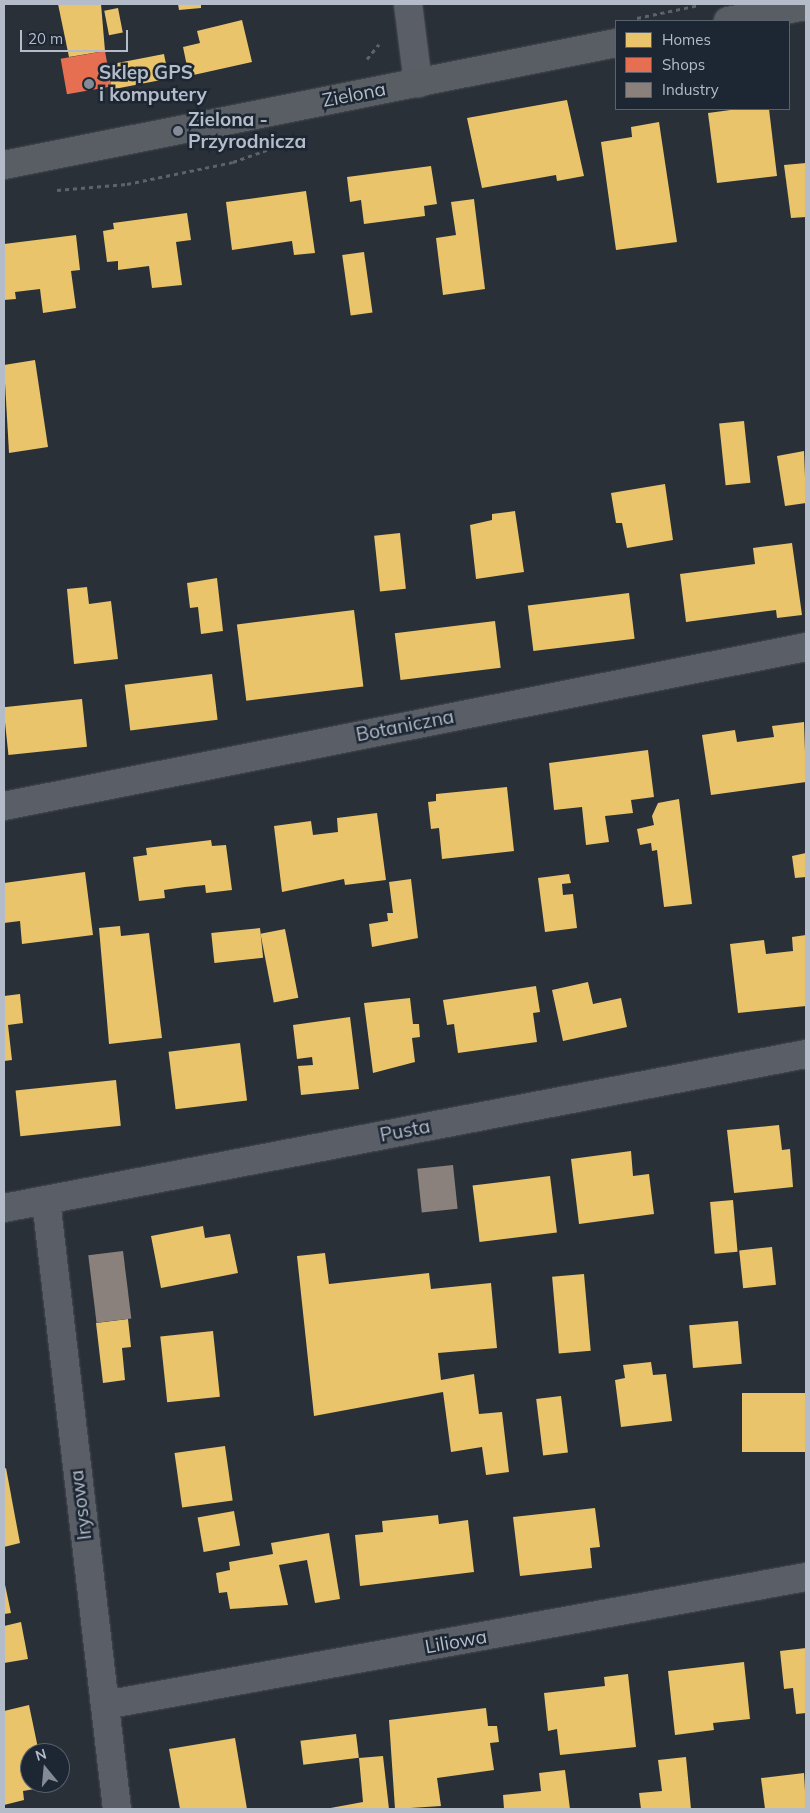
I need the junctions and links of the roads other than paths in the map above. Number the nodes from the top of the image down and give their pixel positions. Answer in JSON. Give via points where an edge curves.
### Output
{"nodes":[{"id":1,"x":408,"y":4,"type":"edge"},
{"id":2,"x":806,"y":6,"type":"edge"},
{"id":3,"x":733,"y":20,"type":"edge"},
{"id":4,"x":615,"y":33,"type":"edge"},
{"id":5,"x":418,"y":83,"type":"junction"},
{"id":6,"x":4,"y":165,"type":"edge"},
{"id":7,"x":806,"y":647,"type":"edge"},
{"id":8,"x":4,"y":806,"type":"edge"},
{"id":9,"x":806,"y":1054,"type":"edge"},
{"id":10,"x":46,"y":1200,"type":"junction"},
{"id":11,"x":4,"y":1208,"type":"edge"},
{"id":12,"x":806,"y":1577,"type":"edge"},
{"id":13,"x":105,"y":1705,"type":"junction"},
{"id":14,"x":117,"y":1809,"type":"edge"}],
"edges":[{"from":1,"to":5,"type":"street"},
{"from":2,"to":3,"type":"street"},
{"from":4,"to":5,"type":"street","name":"Zielona"},
{"from":5,"to":6,"type":"street","name":"Zielona"},
{"from":7,"to":8,"type":"street","name":"Botaniczna"},
{"from":9,"to":10,"type":"street","name":"Pusta"},
{"from":10,"to":11,"type":"street","name":"Pusta"},
{"from":10,"to":13,"type":"street","name":"Irysowa"},
{"from":12,"to":13,"type":"street","name":"Liliowa"},
{"from":13,"to":14,"type":"street","name":"Irysowa"}]}
